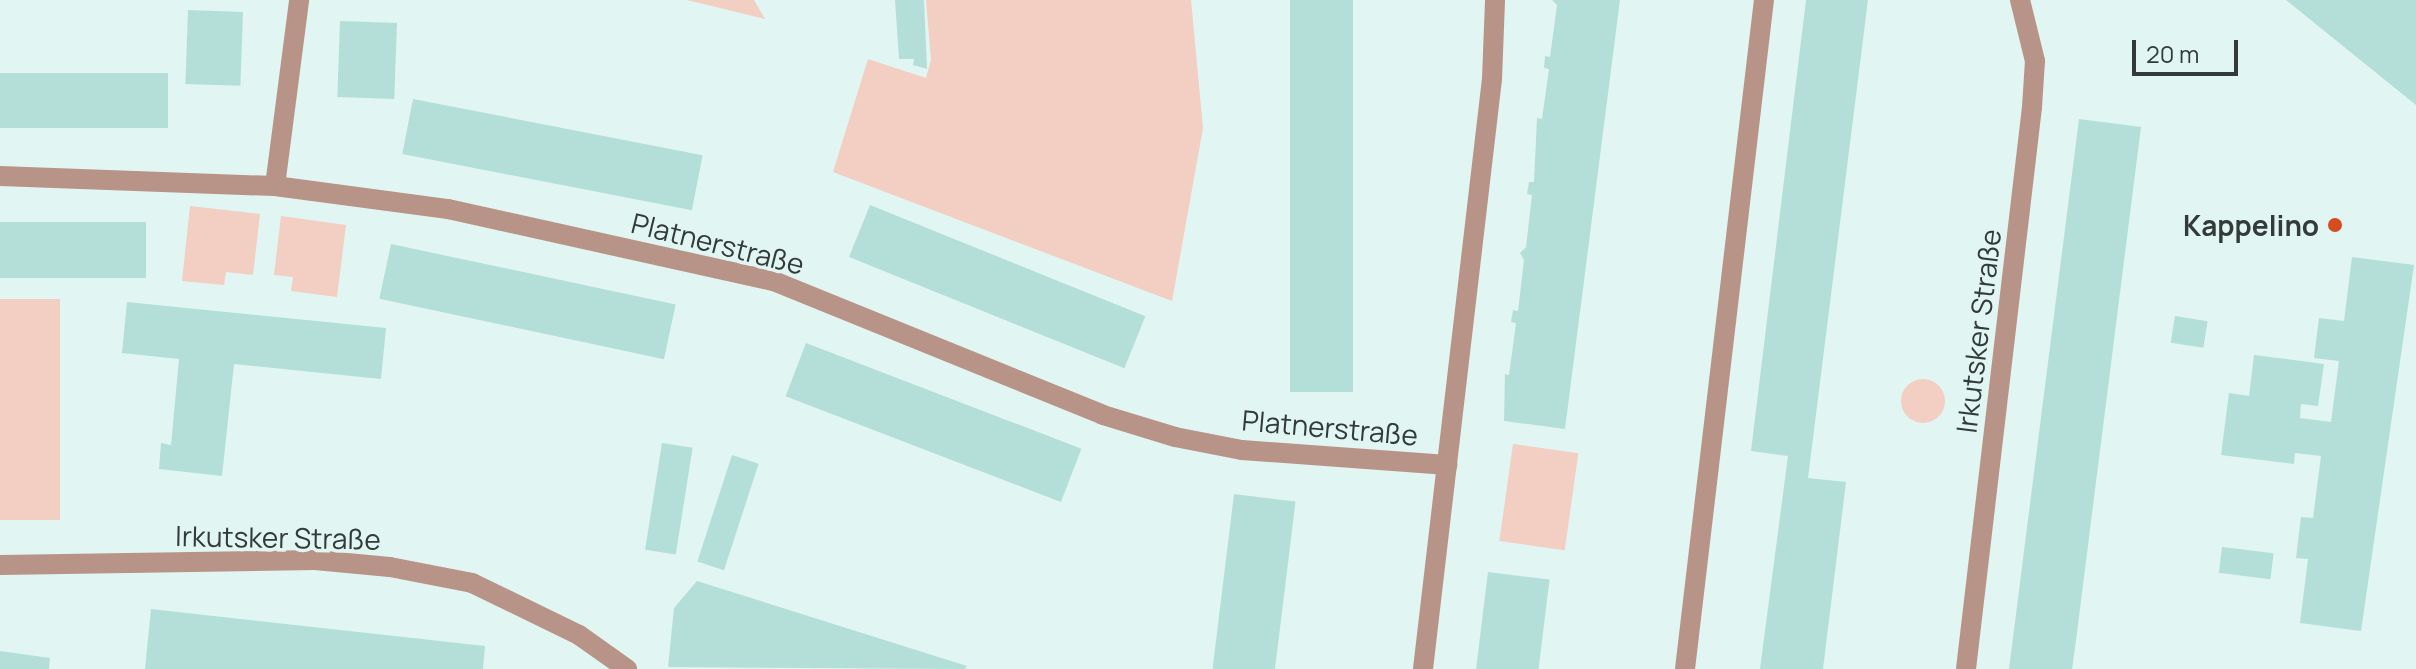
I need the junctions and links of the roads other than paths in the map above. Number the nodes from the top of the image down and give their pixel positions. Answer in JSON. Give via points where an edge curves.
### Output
{"nodes":[{"id":1,"x":299,"y":0,"type":"edge"},
{"id":2,"x":1495,"y":0,"type":"edge"},
{"id":3,"x":1764,"y":0,"type":"edge"},
{"id":4,"x":2020,"y":0,"type":"edge"},
{"id":5,"x":0,"y":176,"type":"edge"},
{"id":6,"x":275,"y":186,"type":"junction"},
{"id":7,"x":1447,"y":465,"type":"junction"},
{"id":8,"x":0,"y":565,"type":"edge"},
{"id":9,"x":627,"y":669,"type":"edge"},
{"id":10,"x":1423,"y":669,"type":"edge"},
{"id":11,"x":1685,"y":669,"type":"edge"},
{"id":12,"x":1966,"y":669,"type":"edge"}],
"edges":[{"from":1,"to":6,"type":"street"},
{"from":2,"to":7,"type":"street","via":[[1492,79]]},
{"from":3,"to":11,"type":"street"},
{"from":4,"to":12,"type":"street","name":"Irkutsker Straße","via":[[2035,61],[2032,107]]},
{"from":5,"to":6,"type":"street","name":"Platnerstraße"},
{"from":6,"to":7,"type":"street","name":"Platnerstraße","via":[[448,209],[776,282],[1103,415],[1175,437],[1242,450]]},
{"from":7,"to":10,"type":"street"},
{"from":8,"to":9,"type":"street","name":"Irkutsker Straße","via":[[315,560],[390,567],[472,583],[579,635]]}]}
